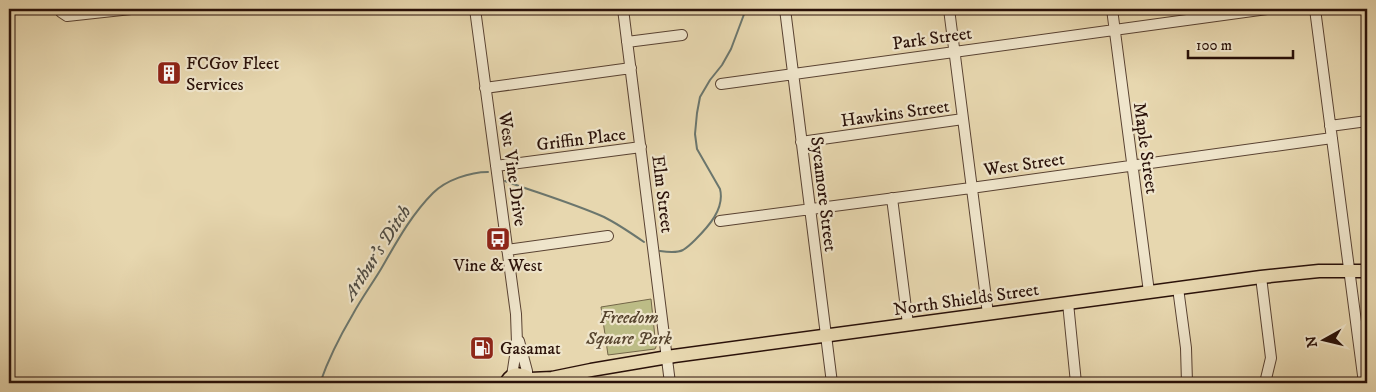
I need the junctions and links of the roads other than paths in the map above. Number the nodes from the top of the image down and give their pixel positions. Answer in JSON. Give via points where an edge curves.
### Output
{"nodes":[{"id":1,"x":131,"y":9,"type":"edge"},
{"id":2,"x":475,"y":9,"type":"edge"},
{"id":3,"x":623,"y":9,"type":"edge"},
{"id":4,"x":785,"y":9,"type":"edge"},
{"id":5,"x":949,"y":9,"type":"edge"},
{"id":6,"x":1112,"y":9,"type":"edge"},
{"id":7,"x":1267,"y":9,"type":"edge"},
{"id":8,"x":1314,"y":9,"type":"edge"},
{"id":9,"x":61,"y":10,"type":"edge"},
{"id":10,"x":1115,"y":29,"type":"junction"},
{"id":11,"x":682,"y":35,"type":"dead end"},
{"id":12,"x":627,"y":42,"type":"junction"},
{"id":13,"x":954,"y":51,"type":"junction"},
{"id":14,"x":631,"y":68,"type":"junction"},
{"id":15,"x":793,"y":74,"type":"junction"},
{"id":16,"x":721,"y":84,"type":"dead end"},
{"id":17,"x":486,"y":88,"type":"junction"},
{"id":18,"x":963,"y":119,"type":"junction"},
{"id":19,"x":1367,"y":121,"type":"edge"},
{"id":20,"x":1330,"y":126,"type":"junction"},
{"id":21,"x":1332,"y":138,"type":"junction"},
{"id":22,"x":801,"y":142,"type":"junction"},
{"id":23,"x":641,"y":147,"type":"junction"},
{"id":24,"x":1132,"y":164,"type":"junction"},
{"id":25,"x":496,"y":166,"type":"junction"},
{"id":26,"x":971,"y":188,"type":"junction"},
{"id":27,"x":892,"y":198,"type":"junction"},
{"id":28,"x":810,"y":209,"type":"junction"},
{"id":29,"x":720,"y":221,"type":"dead end"},
{"id":30,"x":608,"y":236,"type":"dead end"},
{"id":31,"x":508,"y":250,"type":"junction"},
{"id":32,"x":1349,"y":271,"type":"junction"},
{"id":33,"x":1367,"y":271,"type":"edge"},
{"id":34,"x":1261,"y":277,"type":"junction"},
{"id":35,"x":1178,"y":288,"type":"junction"},
{"id":36,"x":1148,"y":292,"type":"junction"},
{"id":37,"x":1068,"y":303,"type":"junction"},
{"id":38,"x":988,"y":314,"type":"junction"},
{"id":39,"x":908,"y":324,"type":"junction"},
{"id":40,"x":517,"y":333,"type":"junction"},
{"id":41,"x":826,"y":335,"type":"junction"},
{"id":42,"x":666,"y":357,"type":"junction"},
{"id":43,"x":571,"y":375,"type":"junction"},
{"id":44,"x":530,"y":379,"type":"edge"},
{"id":45,"x":506,"y":381,"type":"edge"},
{"id":46,"x":558,"y":383,"type":"edge"},
{"id":47,"x":670,"y":383,"type":"edge"},
{"id":48,"x":832,"y":383,"type":"edge"},
{"id":49,"x":1076,"y":383,"type":"edge"},
{"id":50,"x":1187,"y":383,"type":"edge"},
{"id":51,"x":1265,"y":383,"type":"edge"},
{"id":52,"x":1364,"y":383,"type":"edge"}],
"edges":[{"from":1,"to":9,"type":"street","via":[[67,16]]},
{"from":2,"to":17,"type":"street","name":"West Vine Drive"},
{"from":3,"to":12,"type":"street","name":"Elm Street"},
{"from":4,"to":15,"type":"street","name":"Sycamore Street"},
{"from":5,"to":13,"type":"street"},
{"from":6,"to":10,"type":"street","name":"Maple Street"},
{"from":7,"to":10,"type":"street","name":"Park Street"},
{"from":8,"to":20,"type":"street"},
{"from":10,"to":13,"type":"street","name":"Park Street"},
{"from":10,"to":24,"type":"street","name":"Maple Street"},
{"from":11,"to":12,"type":"street"},
{"from":12,"to":14,"type":"street","name":"Elm Street"},
{"from":13,"to":15,"type":"street","name":"Park Street"},
{"from":13,"to":18,"type":"street"},
{"from":14,"to":17,"type":"street"},
{"from":14,"to":23,"type":"street","name":"Elm Street"},
{"from":15,"to":16,"type":"street","name":"Park Street"},
{"from":15,"to":22,"type":"street","name":"Sycamore Street"},
{"from":17,"to":25,"type":"street","name":"West Vine Drive"},
{"from":18,"to":22,"type":"street","name":"Hawkins Street"},
{"from":18,"to":26,"type":"street"},
{"from":19,"to":20,"type":"street"},
{"from":20,"to":21,"type":"street"},
{"from":21,"to":24,"type":"street","name":"West Street"},
{"from":21,"to":32,"type":"street"},
{"from":22,"to":28,"type":"street","name":"Sycamore Street"},
{"from":23,"to":25,"type":"street","name":"Griffin Place"},
{"from":23,"to":42,"type":"street","name":"Elm Street"},
{"from":24,"to":26,"type":"street","name":"West Street"},
{"from":24,"to":36,"type":"street","name":"Maple Street"},
{"from":25,"to":31,"type":"street","name":"West Vine Drive"},
{"from":26,"to":27,"type":"street","name":"West Street"},
{"from":26,"to":38,"type":"street"},
{"from":27,"to":28,"type":"street","name":"West Street"},
{"from":27,"to":39,"type":"street"},
{"from":28,"to":29,"type":"street","name":"West Street"},
{"from":28,"to":41,"type":"street","name":"Sycamore Street"},
{"from":30,"to":31,"type":"street"},
{"from":31,"to":40,"type":"street","name":"West Vine Drive"},
{"from":32,"to":33,"type":"main road","name":"North Shields Street"},
{"from":32,"to":34,"type":"main road","name":"North Shields Street"},
{"from":32,"to":52,"type":"street"},
{"from":34,"to":35,"type":"main road","name":"North Shields Street"},
{"from":34,"to":51,"type":"street","via":[[1271,358]]},
{"from":35,"to":36,"type":"main road","name":"North Shields Street"},
{"from":35,"to":50,"type":"street"},
{"from":36,"to":37,"type":"main road","name":"North Shields Street"},
{"from":37,"to":38,"type":"main road","name":"North Shields Street"},
{"from":37,"to":49,"type":"street"},
{"from":38,"to":39,"type":"main road","name":"North Shields Street"},
{"from":39,"to":41,"type":"main road","name":"North Shields Street"},
{"from":40,"to":44,"type":"street","name":"West Vine Drive"},
{"from":40,"to":45,"type":"street","name":"West Vine Drive","via":[[516,352]]},
{"from":41,"to":42,"type":"main road","name":"North Shields Street"},
{"from":41,"to":48,"type":"street","name":"Sycamore Street"},
{"from":42,"to":43,"type":"main road","name":"North Shields Street"},
{"from":42,"to":47,"type":"street","name":"Elm Street"},
{"from":43,"to":44,"type":"main road","name":"North Shields Street"},
{"from":43,"to":46,"type":"main road","name":"North Shields Street"},
{"from":44,"to":45,"type":"main road","name":"North Shields Street","via":[[519,374]]}]}
